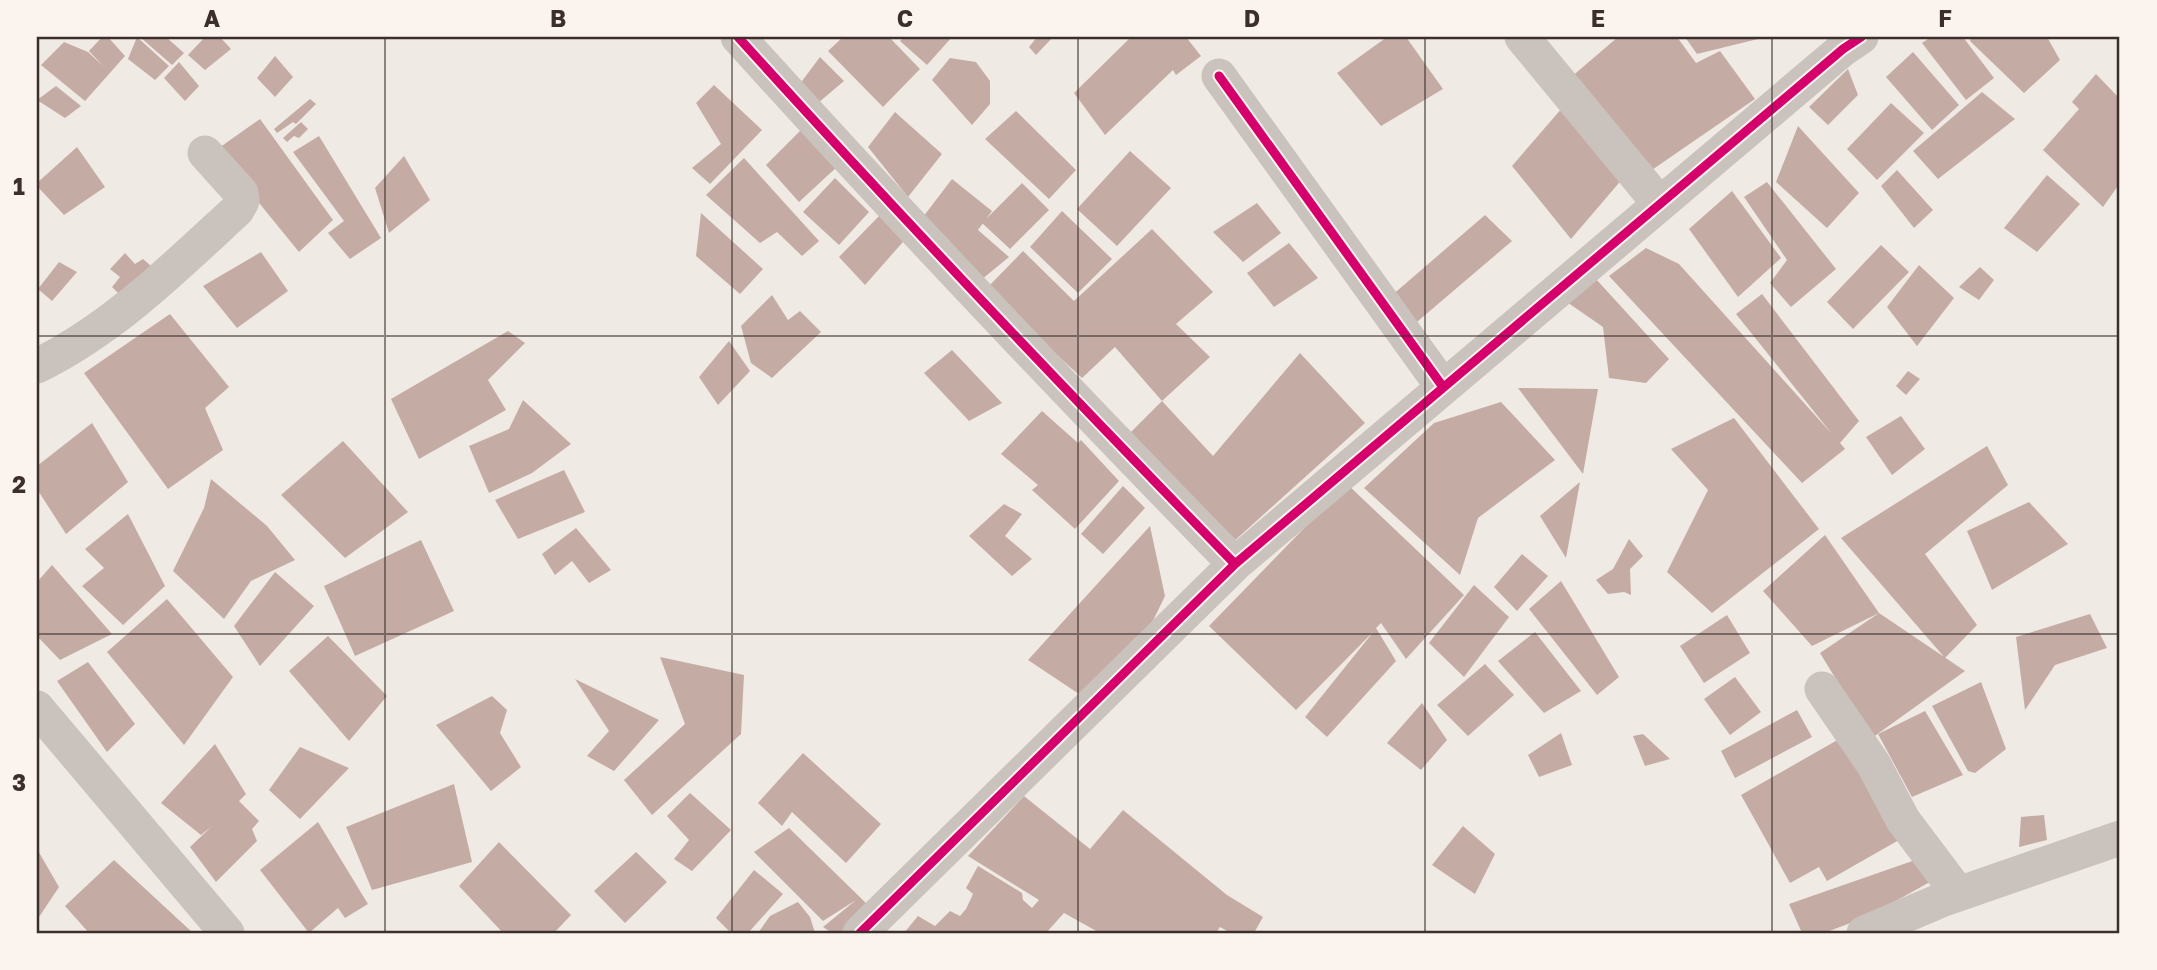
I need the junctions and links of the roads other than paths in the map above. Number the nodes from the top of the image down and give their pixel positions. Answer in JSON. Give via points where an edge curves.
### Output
{"nodes":[{"id":1,"x":738,"y":37,"type":"edge"},
{"id":2,"x":1522,"y":37,"type":"edge"},
{"id":3,"x":1861,"y":37,"type":"edge"},
{"id":4,"x":1219,"y":76,"type":"dead end"},
{"id":5,"x":205,"y":153,"type":"dead end"},
{"id":6,"x":1659,"y":203,"type":"junction"},
{"id":7,"x":37,"y":366,"type":"edge"},
{"id":8,"x":1443,"y":387,"type":"junction"},
{"id":9,"x":1235,"y":564,"type":"junction"},
{"id":10,"x":1822,"y":690,"type":"dead end"},
{"id":11,"x":37,"y":708,"type":"edge"},
{"id":12,"x":2120,"y":838,"type":"edge"},
{"id":13,"x":1958,"y":894,"type":"junction"},
{"id":14,"x":227,"y":933,"type":"edge"},
{"id":15,"x":860,"y":933,"type":"edge"},
{"id":16,"x":1864,"y":933,"type":"edge"}],
"edges":[{"from":1,"to":9,"type":"street","via":[[1045,369]]},
{"from":2,"to":6,"type":"street"},
{"from":3,"to":6,"type":"street"},
{"from":4,"to":8,"type":"street"},
{"from":5,"to":7,"type":"street","via":[[241,193],[237,211],[137,302],[64,353]]},
{"from":6,"to":8,"type":"street"},
{"from":8,"to":9,"type":"street"},
{"from":9,"to":15,"type":"street"},
{"from":10,"to":13,"type":"street","via":[[1874,765],[1903,820]]},
{"from":11,"to":14,"type":"street"},
{"from":12,"to":13,"type":"street"},
{"from":13,"to":16,"type":"street"}]}
